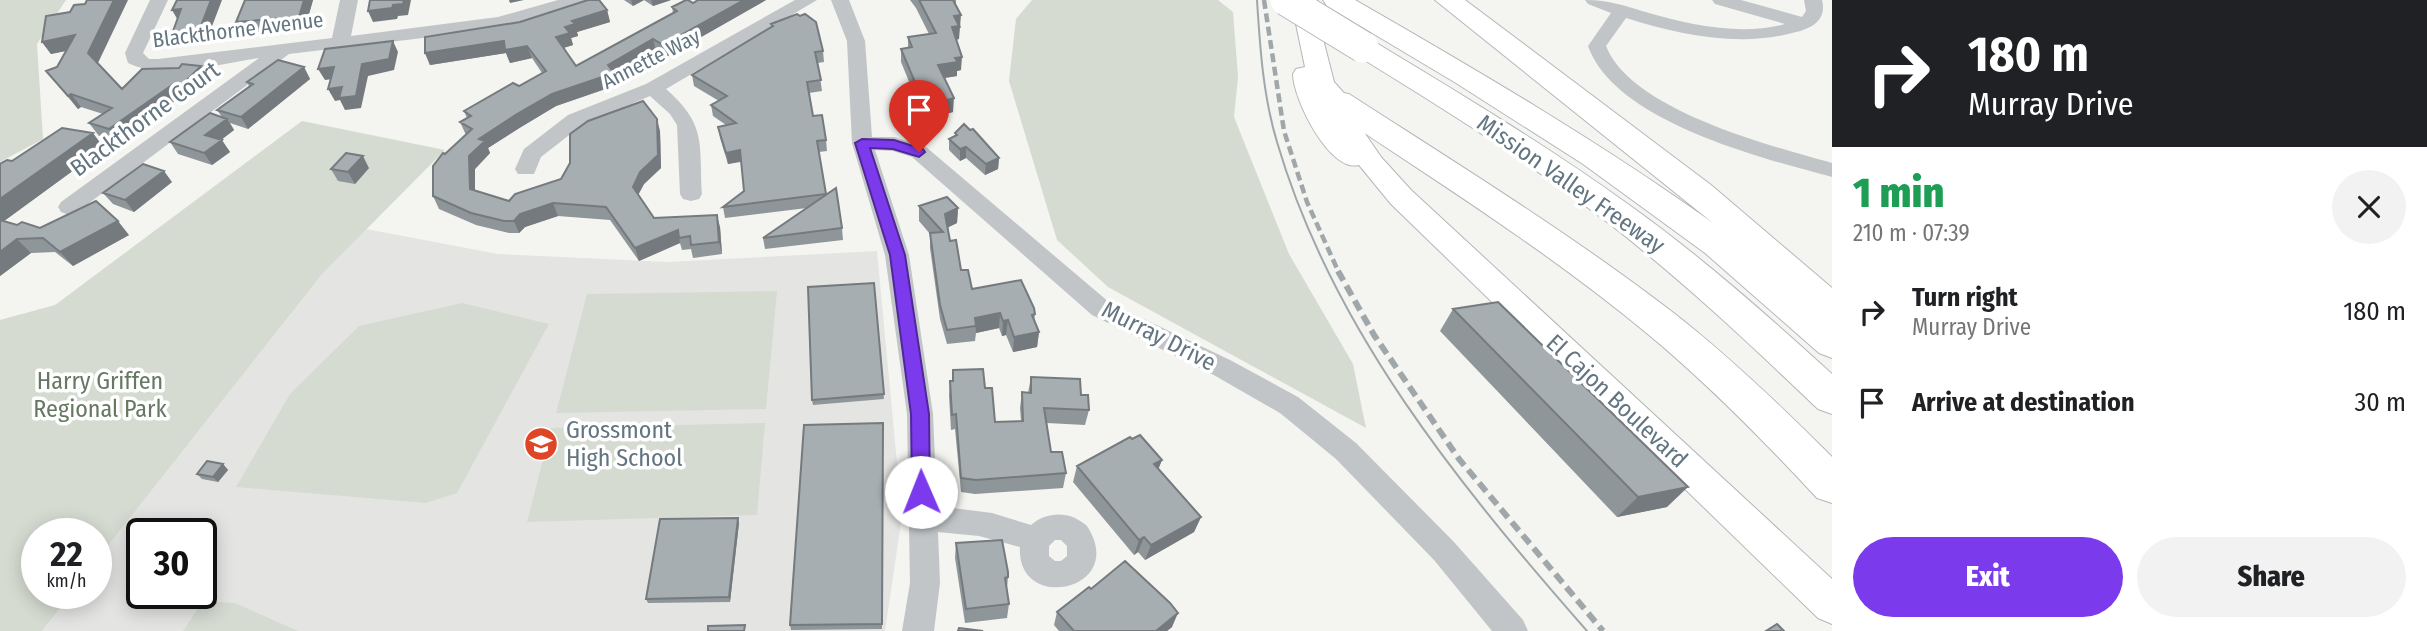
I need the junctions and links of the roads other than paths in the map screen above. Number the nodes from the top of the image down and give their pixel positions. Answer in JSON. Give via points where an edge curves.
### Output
{"nodes":[{"id":1,"x":159,"y":0,"type":"edge"},
{"id":2,"x":349,"y":0,"type":"edge"},
{"id":3,"x":808,"y":0,"type":"edge"},
{"id":4,"x":840,"y":0,"type":"edge"},
{"id":5,"x":1286,"y":0,"type":"edge"},
{"id":6,"x":1302,"y":0,"type":"edge"},
{"id":7,"x":1448,"y":0,"type":"edge"},
{"id":8,"x":1474,"y":0,"type":"edge"},
{"id":9,"x":1594,"y":0,"type":"edge"},
{"id":10,"x":1721,"y":0,"type":"edge"},
{"id":11,"x":1813,"y":0,"type":"edge"},
{"id":12,"x":571,"y":1,"type":"edge"},
{"id":13,"x":1344,"y":5,"type":"edge"},
{"id":14,"x":1622,"y":11,"type":"junction"},
{"id":15,"x":1805,"y":24,"type":"junction"},
{"id":16,"x":340,"y":41,"type":"junction"},
{"id":17,"x":285,"y":48,"type":"junction"},
{"id":18,"x":1314,"y":50,"type":"junction"},
{"id":19,"x":653,"y":88,"type":"junction"},
{"id":20,"x":1573,"y":96,"type":"junction"},
{"id":21,"x":1338,"y":101,"type":"junction"},
{"id":22,"x":862,"y":143,"type":"junction"},
{"id":23,"x":526,"y":169,"type":"dead end"},
{"id":24,"x":1832,"y":170,"type":"edge"},
{"id":25,"x":691,"y":194,"type":"dead end"},
{"id":26,"x":1401,"y":197,"type":"junction"},
{"id":27,"x":69,"y":207,"type":"dead end"},
{"id":28,"x":1832,"y":309,"type":"edge"},
{"id":29,"x":1832,"y":343,"type":"edge"},
{"id":30,"x":1832,"y":398,"type":"edge"},
{"id":31,"x":1832,"y":485,"type":"edge"},
{"id":32,"x":921,"y":518,"type":"junction"},
{"id":33,"x":1035,"y":540,"type":"dead end"},
{"id":34,"x":1832,"y":605,"type":"edge"},
{"id":35,"x":918,"y":631,"type":"edge"},
{"id":36,"x":1512,"y":631,"type":"edge"}],
"edges":[{"from":1,"to":17,"type":"street","name":"Blackthorne Avenue","via":[[134,53],[135,59],[145,64]]},
{"from":2,"to":16,"type":"street"},
{"from":3,"to":19,"type":"street","name":"Annette Way"},
{"from":4,"to":22,"type":"street","via":[[856,41]]},
{"from":5,"to":30,"type":"highway","name":"Mission Valley Freeway","bridge":true,"via":[[1527,148],[1592,194],[1716,292]]},
{"from":6,"to":18,"type":"main road","name":"El Cajon Boulevard"},
{"from":7,"to":20,"type":"highway"},
{"from":8,"to":20,"type":"highway"},
{"from":9,"to":14,"type":"street"},
{"from":10,"to":15,"type":"street"},
{"from":11,"to":15,"type":"street","via":[[1814,18]]},
{"from":12,"to":16,"type":"street","name":"Blackthorne Avenue","via":[[498,23]]},
{"from":13,"to":29,"type":"highway","name":"Mission Valley Freeway","via":[[1558,132],[1636,185],[1769,287]]},
{"from":14,"to":15,"type":"street","via":[[1705,30],[1750,34],[1782,33]]},
{"from":14,"to":24,"type":"street","via":[[1597,46],[1603,64],[1616,77],[1715,135]]},
{"from":16,"to":17,"type":"street","name":"Blackthorne Avenue"},
{"from":17,"to":27,"type":"street","name":"Blackthorne Court"},
{"from":18,"to":21,"type":"main road","name":"El Cajon Boulevard","via":[[1322,84]]},
{"from":18,"to":26,"type":"main road","name":"El Cajon Boulevard","via":[[1304,82],[1320,118],[1354,161]]},
{"from":19,"to":23,"type":"street","name":"Annette Way","via":[[575,120],[531,154]]},
{"from":19,"to":25,"type":"street","via":[[678,110],[687,125]]},
{"from":20,"to":28,"type":"highway","via":[[1737,225]]},
{"from":21,"to":26,"type":"main road","name":"El Cajon Boulevard","via":[[1371,163]]},
{"from":21,"to":31,"type":"highway","via":[[1536,232],[1638,306],[1763,414]]},
{"from":22,"to":32,"type":"street","via":[[897,255],[920,414]]},
{"from":22,"to":36,"type":"street","name":"Murray Drive","via":[[894,144],[919,152],[1101,309],[1289,405],[1346,451],[1444,551]]},
{"from":26,"to":34,"type":"main road","name":"El Cajon Boulevard"},
{"from":32,"to":33,"type":"street","via":[[985,522]]},
{"from":32,"to":35,"type":"street","via":[[925,583]]}]}
